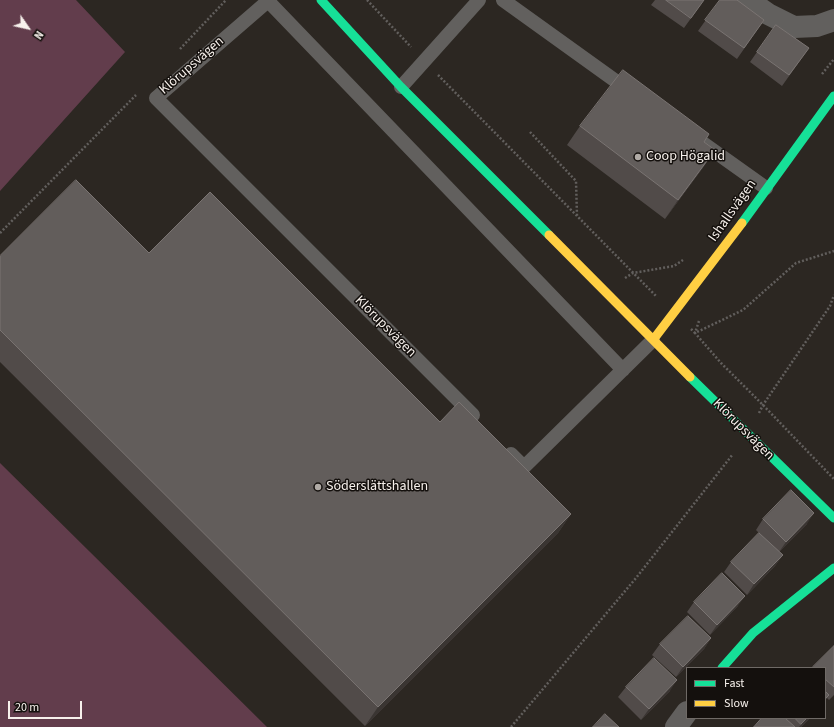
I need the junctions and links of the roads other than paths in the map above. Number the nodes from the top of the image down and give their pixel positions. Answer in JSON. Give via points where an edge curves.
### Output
{"nodes":[{"id":1,"x":321,"y":0,"type":"edge"},
{"id":2,"x":479,"y":0,"type":"edge"},
{"id":3,"x":502,"y":0,"type":"edge"},
{"id":4,"x":748,"y":0,"type":"edge"},
{"id":5,"x":834,"y":20,"type":"edge"},
{"id":6,"x":401,"y":87,"type":"junction"},
{"id":7,"x":834,"y":96,"type":"edge"},
{"id":8,"x":641,"y":99,"type":"edge"},
{"id":9,"x":691,"y":135,"type":"edge"},
{"id":10,"x":766,"y":188,"type":"junction"},
{"id":11,"x":653,"y":340,"type":"junction"},
{"id":12,"x":623,"y":370,"type":"junction"},
{"id":13,"x":480,"y":422,"type":"edge"},
{"id":14,"x":502,"y":445,"type":"edge"},
{"id":15,"x":834,"y":518,"type":"edge"},
{"id":16,"x":834,"y":568,"type":"edge"},
{"id":17,"x":723,"y":667,"type":"edge"},
{"id":18,"x":686,"y":713,"type":"edge"},
{"id":19,"x":676,"y":727,"type":"edge"}],
"edges":[{"from":1,"to":6,"type":"street","name":"Klörupsvägen"},
{"from":2,"to":6,"type":"lane"},
{"from":3,"to":8,"type":"lane"},
{"from":4,"to":5,"type":"street","via":[[794,27],[817,26]]},
{"from":6,"to":11,"type":"street","name":"Klörupsvägen"},
{"from":7,"to":10,"type":"street","name":"Ishallsvägen"},
{"from":9,"to":10,"type":"lane"},
{"from":10,"to":11,"type":"street","name":"Ishallsvägen","via":[[727,244]]},
{"from":11,"to":12,"type":"lane"},
{"from":11,"to":15,"type":"street","name":"Klörupsvägen"},
{"from":12,"to":13,"type":"lane","name":"Klörupsvägen","via":[[268,1],[156,98]]},
{"from":12,"to":14,"type":"lane","via":[[524,467]]},
{"from":16,"to":17,"type":"street","via":[[753,633]]},
{"from":18,"to":19,"type":"street"}]}
